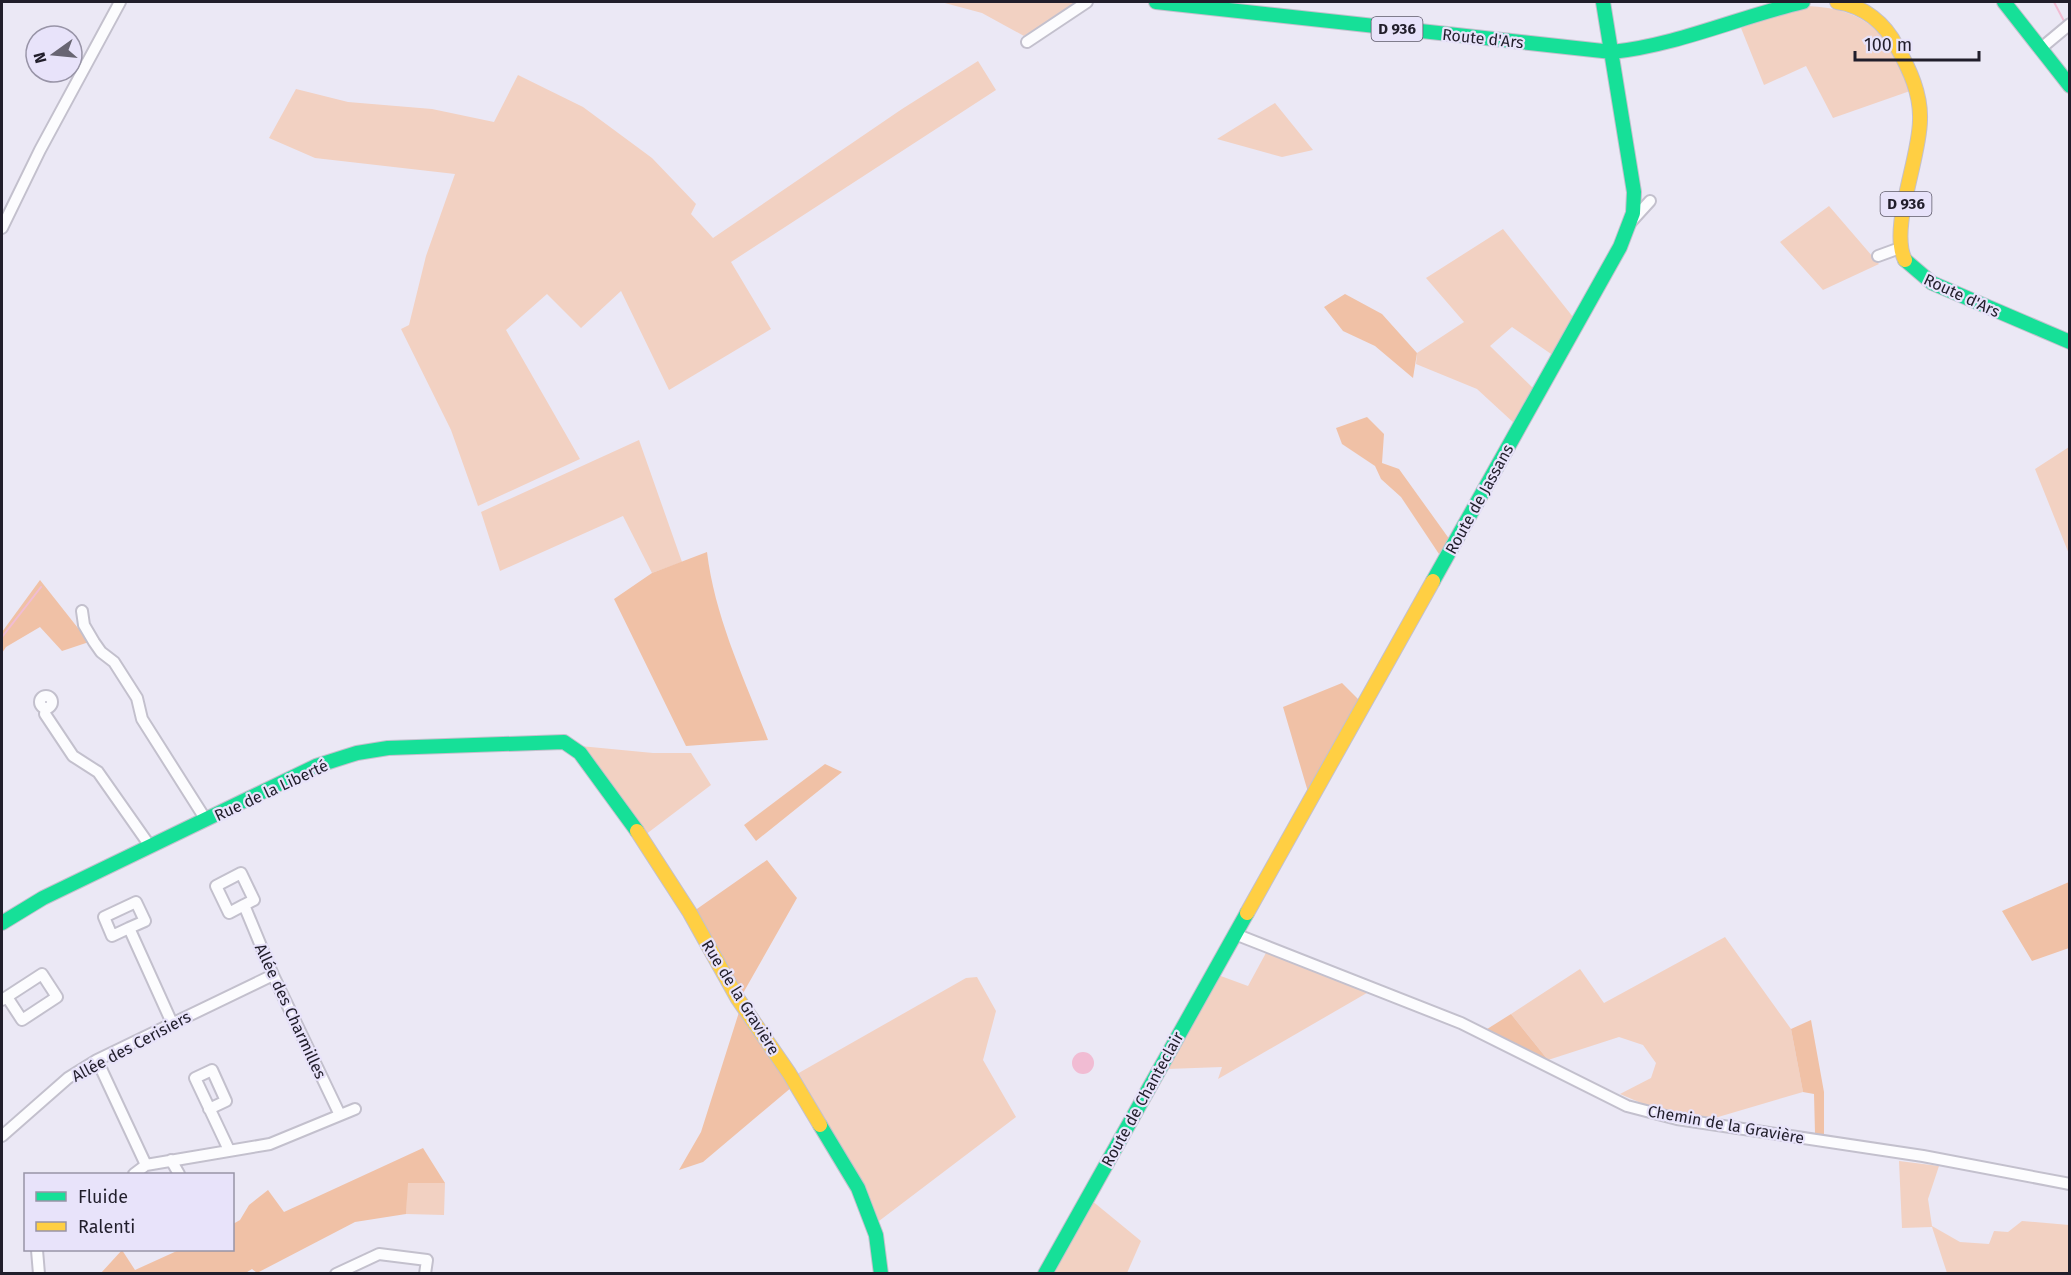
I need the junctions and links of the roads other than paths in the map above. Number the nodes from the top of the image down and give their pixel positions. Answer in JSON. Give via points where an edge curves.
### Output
{"nodes":[{"id":1,"x":120,"y":2,"type":"edge"},
{"id":2,"x":1086,"y":2,"type":"edge"},
{"id":3,"x":1156,"y":2,"type":"edge"},
{"id":4,"x":1603,"y":2,"type":"edge"},
{"id":5,"x":1803,"y":2,"type":"edge"},
{"id":6,"x":1837,"y":2,"type":"edge"},
{"id":7,"x":2004,"y":2,"type":"edge"},
{"id":8,"x":2070,"y":24,"type":"edge"},
{"id":9,"x":1027,"y":42,"type":"dead end"},
{"id":10,"x":2040,"y":49,"type":"junction"},
{"id":11,"x":1612,"y":52,"type":"junction"},
{"id":12,"x":2070,"y":86,"type":"edge"},
{"id":13,"x":1650,"y":201,"type":"dead end"},
{"id":14,"x":1628,"y":226,"type":"junction"},
{"id":15,"x":2,"y":228,"type":"edge"},
{"id":16,"x":1900,"y":249,"type":"junction"},
{"id":17,"x":1878,"y":256,"type":"dead end"},
{"id":18,"x":2070,"y":342,"type":"edge"},
{"id":19,"x":82,"y":611,"type":"dead end"},
{"id":20,"x":46,"y":708,"type":"dead end"},
{"id":21,"x":564,"y":742,"type":"joint"},
{"id":22,"x":206,"y":820,"type":"junction"},
{"id":23,"x":150,"y":846,"type":"junction"},
{"id":24,"x":244,"y":905,"type":"dead end"},
{"id":25,"x":2,"y":923,"type":"edge"},
{"id":26,"x":129,"y":928,"type":"dead end"},
{"id":27,"x":1237,"y":930,"type":"junction"},
{"id":28,"x":273,"y":975,"type":"junction"},
{"id":29,"x":4,"y":999,"type":"edge"},
{"id":30,"x":172,"y":1023,"type":"junction"},
{"id":31,"x":97,"y":1060,"type":"junction"},
{"id":32,"x":210,"y":1109,"type":"dead end"},
{"id":33,"x":355,"y":1109,"type":"dead end"},
{"id":34,"x":340,"y":1115,"type":"junction"},
{"id":35,"x":2,"y":1136,"type":"edge"},
{"id":36,"x":229,"y":1150,"type":"junction"},
{"id":37,"x":171,"y":1160,"type":"junction"},
{"id":38,"x":146,"y":1165,"type":"junction"},
{"id":39,"x":135,"y":1173,"type":"edge"},
{"id":40,"x":178,"y":1173,"type":"edge"},
{"id":41,"x":2070,"y":1184,"type":"edge"},
{"id":42,"x":37,"y":1251,"type":"edge"},
{"id":43,"x":39,"y":1274,"type":"edge"},
{"id":44,"x":336,"y":1274,"type":"edge"},
{"id":45,"x":425,"y":1274,"type":"edge"},
{"id":46,"x":881,"y":1274,"type":"edge"},
{"id":47,"x":1044,"y":1274,"type":"edge"}],
"edges":[{"from":1,"to":15,"type":"street"},
{"from":2,"to":9,"type":"street"},
{"from":3,"to":11,"type":"street","name":"Route d'Ars","number":"D 936"},
{"from":4,"to":11,"type":"street","name":"Route de Jassans"},
{"from":5,"to":11,"type":"street","name":"Route d'Ars","number":"D 936","via":[[1649,48]]},
{"from":6,"to":16,"type":"street","number":"D 936","via":[[1864,11],[1888,30],[1905,59],[1917,92],[1922,126]]},
{"from":7,"to":10,"type":"street"},
{"from":8,"to":10,"type":"street"},
{"from":10,"to":12,"type":"street"},
{"from":11,"to":14,"type":"street","name":"Route de Jassans","via":[[1634,192]]},
{"from":13,"to":14,"type":"street"},
{"from":14,"to":27,"type":"street","name":"Route de Jassans","via":[[1620,247]]},
{"from":16,"to":17,"type":"street"},
{"from":16,"to":18,"type":"street","name":"Route d'Ars","via":[[1916,273],[1932,283]]},
{"from":19,"to":22,"type":"street","via":[[84,625],[94,642],[114,662],[137,698],[142,719]]},
{"from":20,"to":23,"type":"street","via":[[45,714],[73,756],[98,772]]},
{"from":21,"to":22,"type":"street","name":"Rue de la Liberté","via":[[388,748],[357,753],[316,766]]},
{"from":21,"to":46,"type":"street","name":"Rue de la Gravière","via":[[580,753],[620,805],[858,1188],[876,1234]]},
{"from":22,"to":23,"type":"street","name":"Rue de la Liberté"},
{"from":23,"to":25,"type":"street","name":"Rue de la Liberté","via":[[43,898]]},
{"from":24,"to":28,"type":"street","name":"Allée des Charmilles"},
{"from":26,"to":30,"type":"street"},
{"from":27,"to":41,"type":"street","name":"Chemin de la Gravière","via":[[1461,1023],[1627,1106],[1677,1119],[1923,1156]]},
{"from":27,"to":47,"type":"street","name":"Route de Chanteclair"},
{"from":28,"to":30,"type":"street","name":"Allée des Cerisiers"},
{"from":28,"to":34,"type":"street","name":"Allée des Charmilles"},
{"from":29,"to":29,"type":"street","via":[[42,974],[57,997],[22,1020]]},
{"from":30,"to":31,"type":"street","name":"Allée des Cerisiers"},
{"from":31,"to":35,"type":"street","name":"Allée des Cerisiers","via":[[68,1078]]},
{"from":31,"to":38,"type":"street"},
{"from":32,"to":36,"type":"street"},
{"from":33,"to":34,"type":"street"},
{"from":34,"to":36,"type":"street","via":[[287,1139]]},
{"from":36,"to":37,"type":"street"},
{"from":37,"to":38,"type":"street"},
{"from":37,"to":40,"type":"street"},
{"from":38,"to":39,"type":"street"},
{"from":42,"to":43,"type":"street"},
{"from":44,"to":45,"type":"street","via":[[379,1254],[427,1260]]}]}
